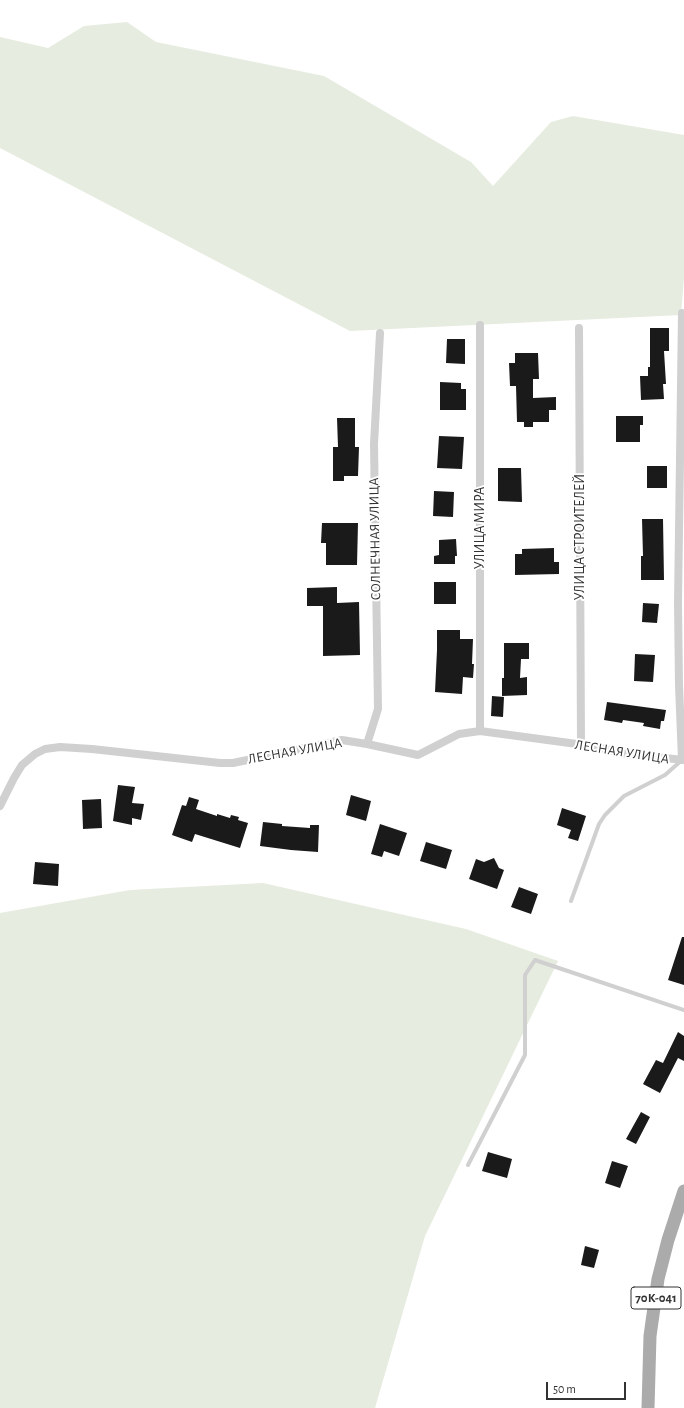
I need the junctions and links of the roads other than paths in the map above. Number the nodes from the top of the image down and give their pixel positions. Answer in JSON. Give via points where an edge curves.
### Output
{"nodes":[{"id":1,"x":682,"y":313,"type":"dead end"},
{"id":2,"x":480,"y":325,"type":"dead end"},
{"id":3,"x":579,"y":328,"type":"dead end"},
{"id":4,"x":380,"y":333,"type":"dead end"},
{"id":5,"x":480,"y":731,"type":"junction"},
{"id":6,"x":367,"y":744,"type":"junction"},
{"id":7,"x":581,"y":745,"type":"junction"},
{"id":8,"x":683,"y":760,"type":"edge"},
{"id":9,"x":0,"y":806,"type":"edge"},
{"id":10,"x":571,"y":901,"type":"dead end"},
{"id":11,"x":684,"y":1010,"type":"edge"},
{"id":12,"x":468,"y":1165,"type":"dead end"},
{"id":13,"x":684,"y":1191,"type":"edge"},
{"id":14,"x":648,"y":1408,"type":"edge"}],
"edges":[{"from":1,"to":8,"type":"street","via":[[678,603]]},
{"from":2,"to":5,"type":"street","name":"УЛИЦА МИРА"},
{"from":3,"to":7,"type":"street","name":"УЛИЦА СТРОИТЕЛЕЙ"},
{"from":4,"to":6,"type":"street","name":"СОЛНЕЧНАЯ УЛИЦА","via":[[374,444],[378,709]]},
{"from":5,"to":6,"type":"street","name":"ЛЕСНАЯ УЛИЦА","via":[[459,734],[418,755]]},
{"from":5,"to":7,"type":"street","name":"ЛЕСНАЯ УЛИЦА"},
{"from":6,"to":9,"type":"street","name":"ЛЕСНАЯ УЛИЦА","via":[[342,740],[232,763],[92,749],[45,749],[22,765]]},
{"from":7,"to":8,"type":"street","name":"ЛЕСНАЯ УЛИЦА","via":[[627,754]]},
{"from":8,"to":10,"type":"lane","via":[[665,775],[624,796],[606,815],[599,824]]},
{"from":11,"to":12,"type":"lane","via":[[536,960],[525,975],[525,1055]]},
{"from":13,"to":14,"type":"main road","number":"70К-041","via":[[658,1279],[649,1350]]}]}
